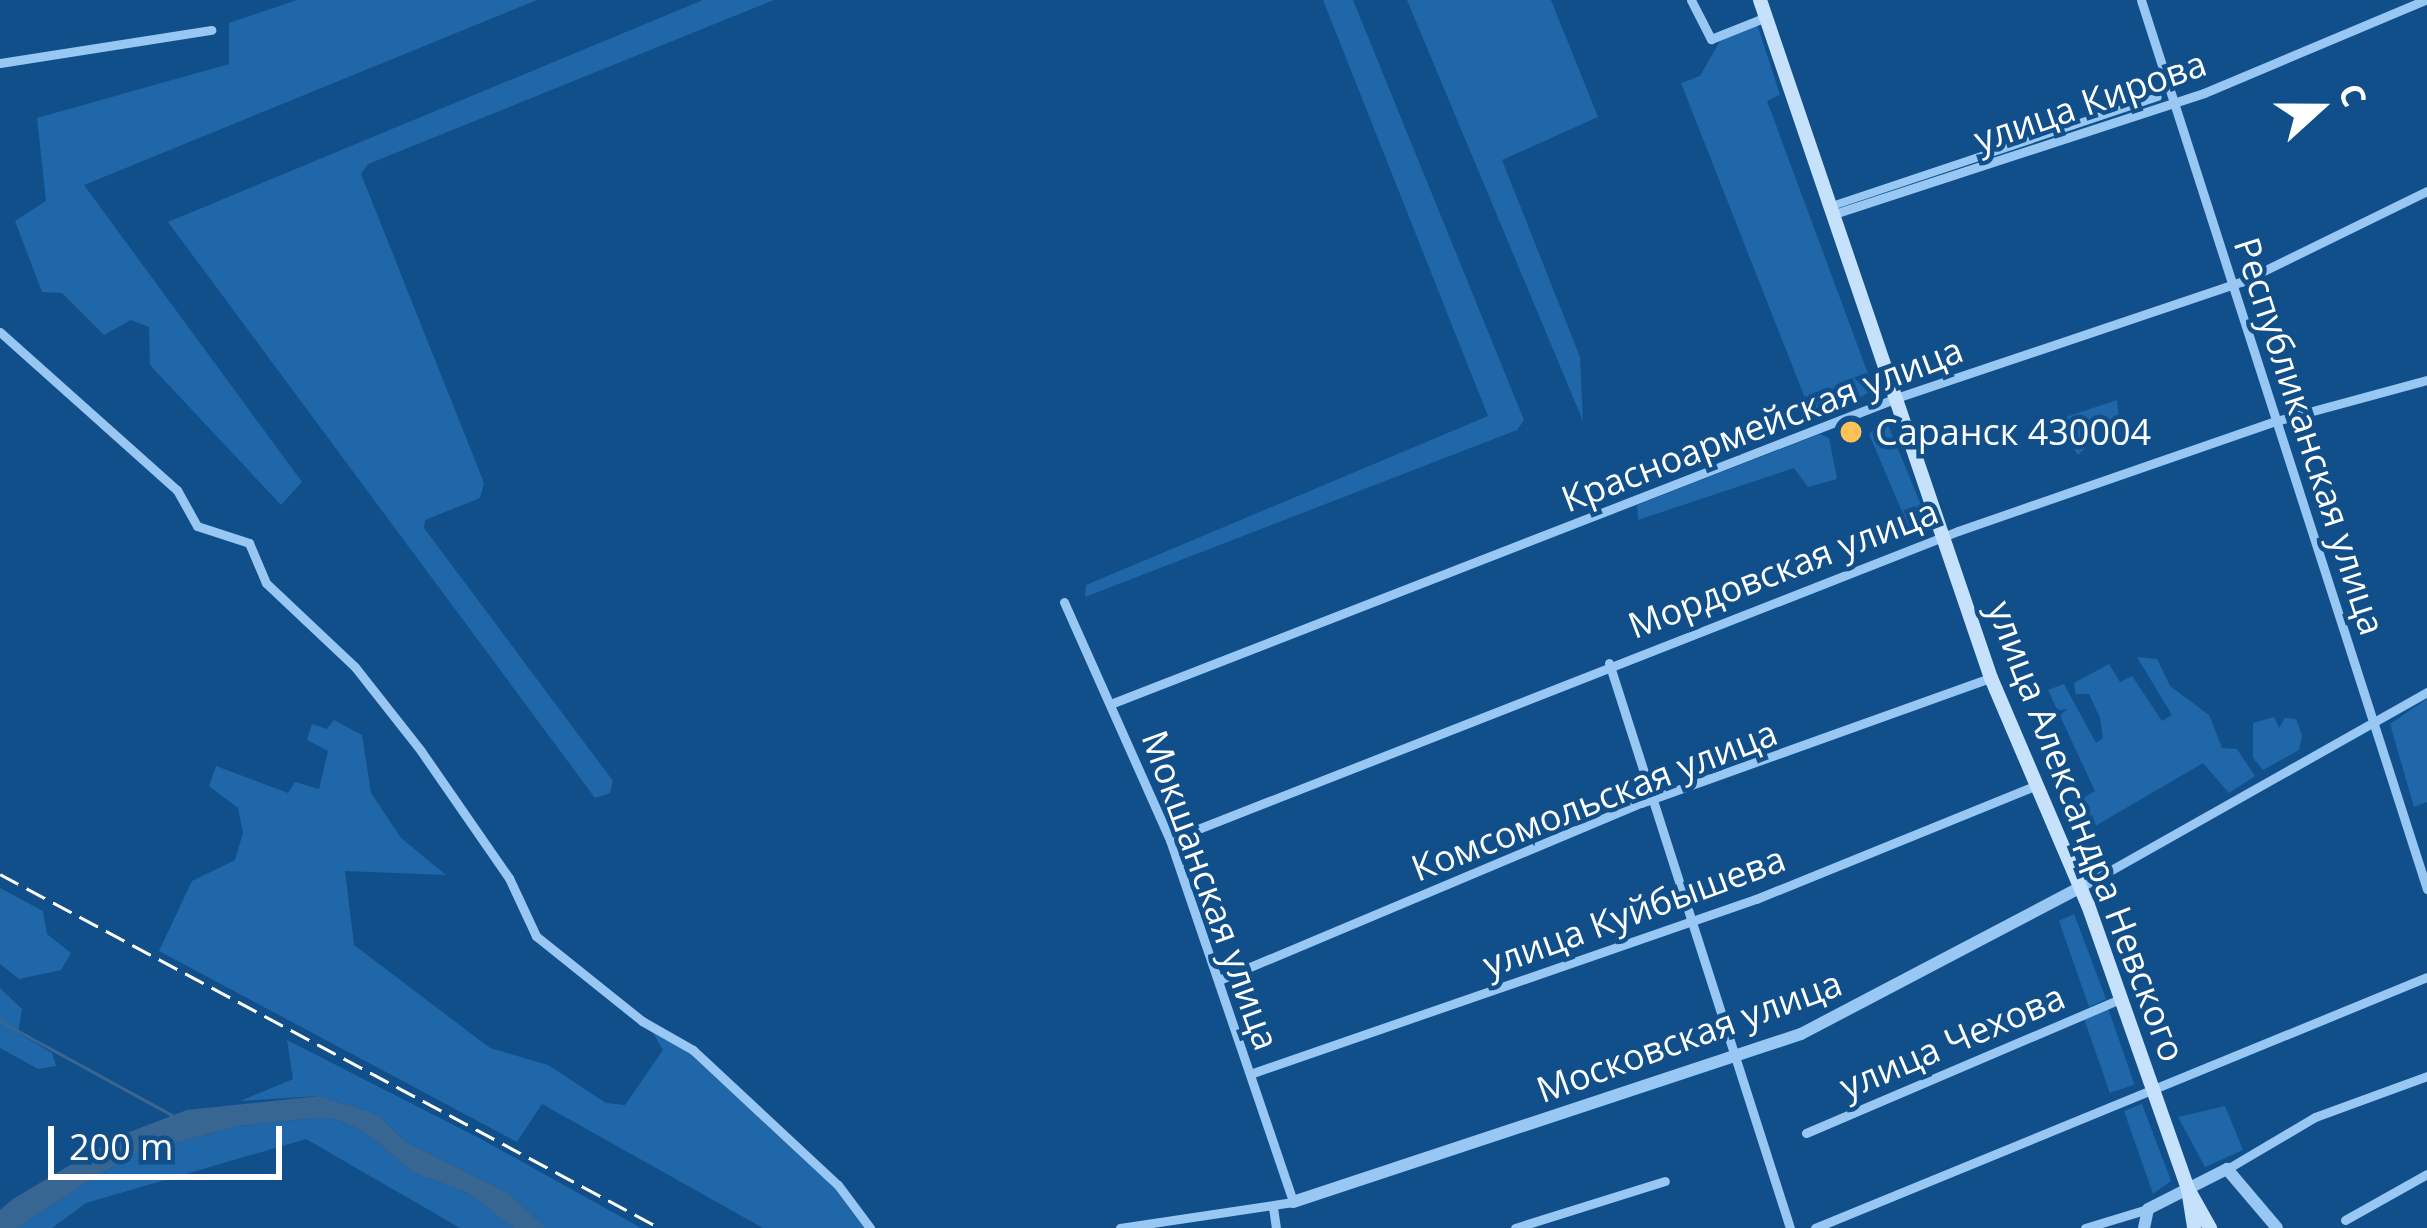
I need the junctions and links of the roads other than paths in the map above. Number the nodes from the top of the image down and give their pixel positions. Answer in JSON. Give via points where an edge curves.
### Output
{"nodes":[{"id":1,"x":1691,"y":0,"type":"edge"},
{"id":2,"x":1760,"y":0,"type":"edge"},
{"id":3,"x":2141,"y":0,"type":"edge"},
{"id":4,"x":2426,"y":0,"type":"edge"},
{"id":5,"x":1766,"y":17,"type":"junction"},
{"id":6,"x":212,"y":30,"type":"dead end"},
{"id":7,"x":0,"y":63,"type":"edge"},
{"id":8,"x":2158,"y":97,"type":"dead end"},
{"id":9,"x":2174,"y":104,"type":"junction"},
{"id":10,"x":2427,"y":191,"type":"edge"},
{"id":11,"x":1836,"y":209,"type":"junction"},
{"id":12,"x":2232,"y":285,"type":"junction"},
{"id":13,"x":0,"y":332,"type":"edge"},
{"id":14,"x":2427,"y":380,"type":"edge"},
{"id":15,"x":1899,"y":397,"type":"junction"},
{"id":16,"x":2276,"y":421,"type":"junction"},
{"id":17,"x":1948,"y":536,"type":"junction"},
{"id":18,"x":1064,"y":602,"type":"dead end"},
{"id":19,"x":1610,"y":663,"type":"junction"},
{"id":20,"x":1991,"y":678,"type":"junction"},
{"id":21,"x":2427,"y":692,"type":"edge"},
{"id":22,"x":1113,"y":703,"type":"junction"},
{"id":23,"x":2375,"y":722,"type":"junction"},
{"id":24,"x":2032,"y":787,"type":"junction"},
{"id":25,"x":1654,"y":803,"type":"junction"},
{"id":26,"x":1170,"y":840,"type":"junction"},
{"id":27,"x":2081,"y":887,"type":"junction"},
{"id":28,"x":2427,"y":890,"type":"edge"},
{"id":29,"x":1690,"y":922,"type":"junction"},
{"id":30,"x":2427,"y":977,"type":"edge"},
{"id":31,"x":1219,"y":980,"type":"junction"},
{"id":32,"x":2120,"y":998,"type":"junction"},
{"id":33,"x":1733,"y":1058,"type":"junction"},
{"id":34,"x":1250,"y":1074,"type":"junction"},
{"id":35,"x":2427,"y":1076,"type":"edge"},
{"id":36,"x":2152,"y":1090,"type":"junction"},
{"id":37,"x":1806,"y":1133,"type":"dead end"},
{"id":38,"x":2228,"y":1169,"type":"junction"},
{"id":39,"x":2427,"y":1174,"type":"edge"},
{"id":40,"x":1665,"y":1181,"type":"dead end"},
{"id":41,"x":2188,"y":1189,"type":"junction"},
{"id":42,"x":1293,"y":1202,"type":"junction"},
{"id":43,"x":1273,"y":1207,"type":"junction"},
{"id":44,"x":2148,"y":1209,"type":"junction"},
{"id":45,"x":1560,"y":1214,"type":"junction"},
{"id":46,"x":2345,"y":1220,"type":"dead end"},
{"id":47,"x":870,"y":1228,"type":"edge"},
{"id":48,"x":1120,"y":1228,"type":"edge"},
{"id":49,"x":1276,"y":1228,"type":"edge"},
{"id":50,"x":1515,"y":1228,"type":"edge"},
{"id":51,"x":1564,"y":1228,"type":"edge"},
{"id":52,"x":1790,"y":1228,"type":"edge"},
{"id":53,"x":1814,"y":1228,"type":"edge"},
{"id":54,"x":2085,"y":1228,"type":"edge"},
{"id":55,"x":2144,"y":1228,"type":"edge"},
{"id":56,"x":2194,"y":1228,"type":"edge"},
{"id":57,"x":2210,"y":1228,"type":"edge"},
{"id":58,"x":2277,"y":1228,"type":"edge"}],
"edges":[{"from":1,"to":5,"type":"street","via":[[1711,39]]},
{"from":2,"to":5,"type":"main road","name":"улица Александра Невского"},
{"from":3,"to":9,"type":"street","name":"Республиканская улица"},
{"from":4,"to":9,"type":"street","name":"улица Кирова"},
{"from":5,"to":11,"type":"main road","name":"улица Александра Невского"},
{"from":6,"to":7,"type":"street"},
{"from":8,"to":11,"type":"street"},
{"from":9,"to":11,"type":"street","name":"улица Кирова"},
{"from":9,"to":12,"type":"street","name":"Республиканская улица"},
{"from":10,"to":12,"type":"street","name":"Красноармейская улица"},
{"from":11,"to":15,"type":"main road","name":"улица Александра Невского"},
{"from":12,"to":15,"type":"street","name":"Красноармейская улица"},
{"from":12,"to":16,"type":"street","name":"Республиканская улица"},
{"from":13,"to":47,"type":"street","via":[[177,490],[197,526],[242,536],[266,583],[355,667],[508,878],[536,936],[642,1021],[694,1050],[838,1185]]},
{"from":14,"to":16,"type":"street","name":"Мордовская улица"},
{"from":15,"to":17,"type":"main road","name":"улица Александра Невского"},
{"from":15,"to":22,"type":"street","name":"Красноармейская улица"},
{"from":16,"to":17,"type":"street","name":"Мордовская улица"},
{"from":16,"to":23,"type":"street","name":"Республиканская улица"},
{"from":17,"to":19,"type":"street","name":"Мордовская улица"},
{"from":17,"to":20,"type":"main road","name":"улица Александра Невского"},
{"from":18,"to":22,"type":"street","name":"Мокшанская улица"},
{"from":19,"to":25,"type":"street"},
{"from":19,"to":26,"type":"street","name":"Мордовская улица"},
{"from":20,"to":24,"type":"main road","name":"улица Александра Невского"},
{"from":20,"to":25,"type":"street","name":"Комсомольская улица"},
{"from":21,"to":23,"type":"street","name":"Московская улица"},
{"from":22,"to":26,"type":"street","name":"Мокшанская улица"},
{"from":23,"to":27,"type":"street","name":"Московская улица"},
{"from":23,"to":28,"type":"street","name":"Республиканская улица"},
{"from":24,"to":27,"type":"main road","name":"улица Александра Невского"},
{"from":24,"to":29,"type":"street","name":"улица Куйбышева"},
{"from":25,"to":29,"type":"street"},
{"from":25,"to":31,"type":"street","name":"Комсомольская улица"},
{"from":26,"to":31,"type":"street","name":"Мокшанская улица"},
{"from":27,"to":32,"type":"main road","name":"улица Александра Невского"},
{"from":27,"to":33,"type":"street","name":"Московская улица","via":[[1875,1000]]},
{"from":29,"to":33,"type":"street"},
{"from":29,"to":34,"type":"street","name":"улица Куйбышева"},
{"from":30,"to":36,"type":"street"},
{"from":31,"to":34,"type":"street","name":"Мокшанская улица"},
{"from":32,"to":36,"type":"main road","name":"улица Александра Невского"},
{"from":32,"to":37,"type":"street","name":"улица Чехова"},
{"from":33,"to":42,"type":"street","name":"Московская улица"},
{"from":33,"to":52,"type":"street"},
{"from":34,"to":42,"type":"street","name":"Мокшанская улица"},
{"from":35,"to":38,"type":"street","via":[[2314,1117]]},
{"from":36,"to":41,"type":"main road","name":"улица Александра Невского"},
{"from":36,"to":53,"type":"street"},
{"from":38,"to":41,"type":"street"},
{"from":38,"to":58,"type":"street"},
{"from":39,"to":46,"type":"street"},
{"from":40,"to":45,"type":"street"},
{"from":41,"to":44,"type":"street"},
{"from":41,"to":56,"type":"main road"},
{"from":41,"to":57,"type":"main road"},
{"from":42,"to":43,"type":"street","name":"Московская улица"},
{"from":43,"to":48,"type":"street","name":"Московская улица"},
{"from":43,"to":49,"type":"street"},
{"from":44,"to":54,"type":"street"},
{"from":44,"to":55,"type":"street"},
{"from":45,"to":50,"type":"street"},
{"from":45,"to":51,"type":"street"}]}
